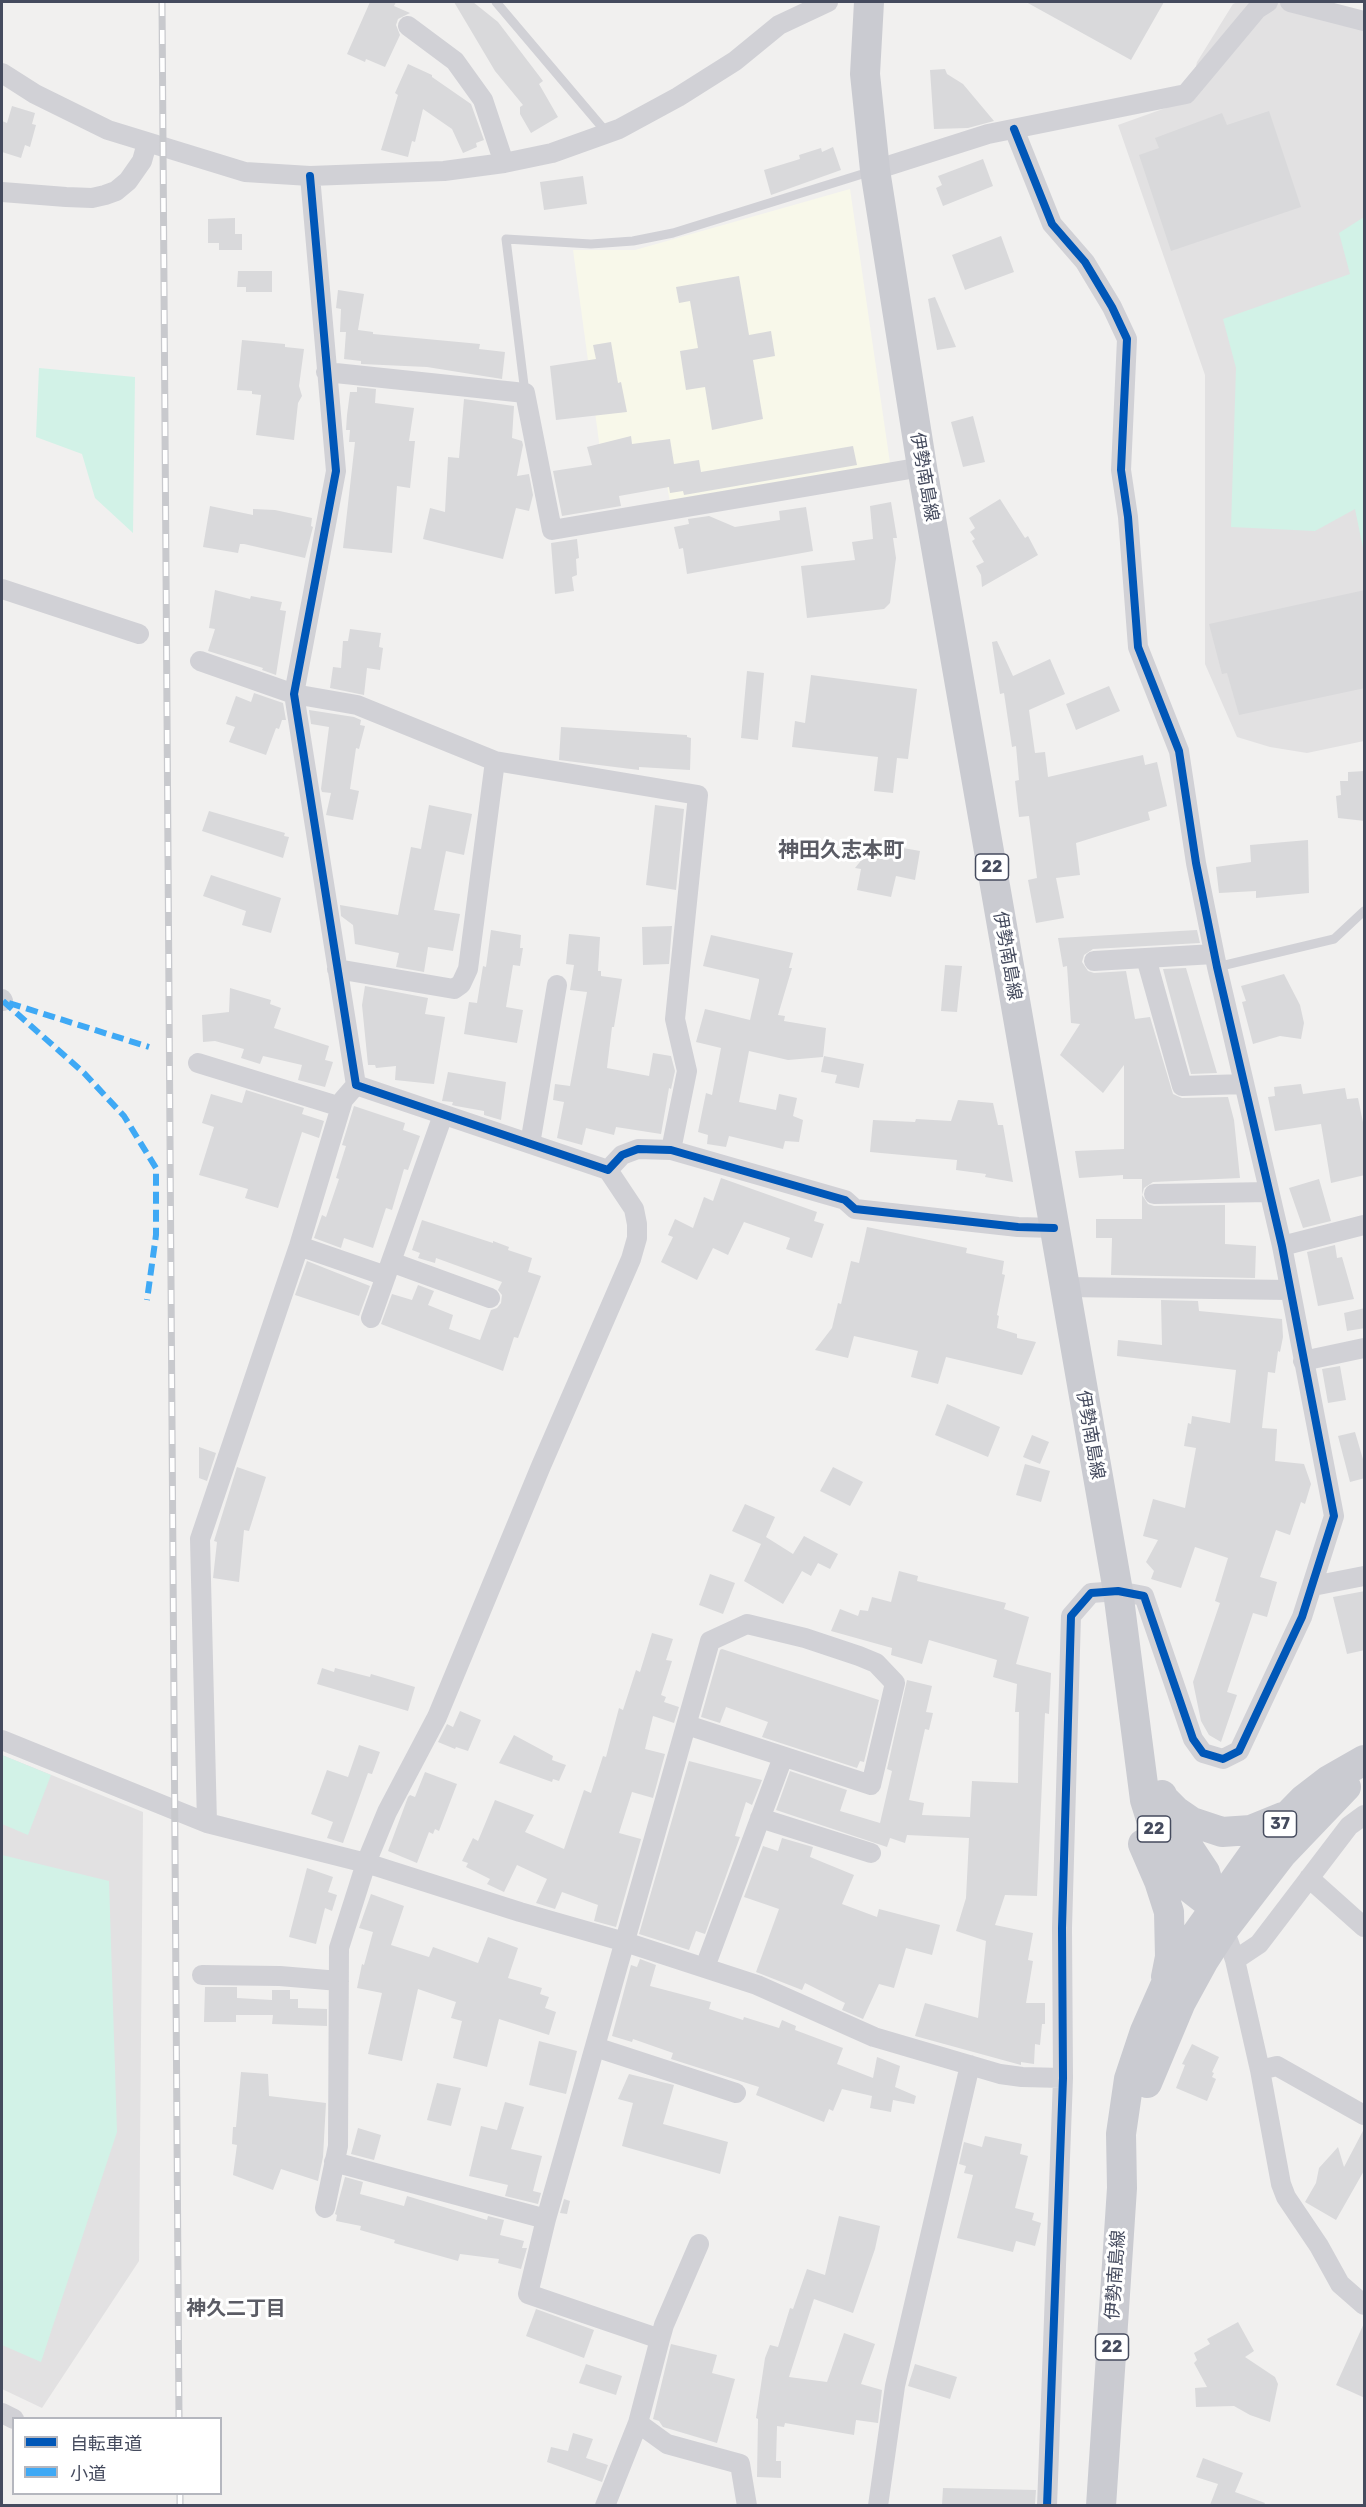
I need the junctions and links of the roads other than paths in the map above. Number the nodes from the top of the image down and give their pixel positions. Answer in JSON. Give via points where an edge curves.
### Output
{"nodes":[{"id":1,"x":496,"y":2,"type":"edge"},
{"id":2,"x":828,"y":2,"type":"edge"},
{"id":3,"x":869,"y":2,"type":"edge"},
{"id":4,"x":1268,"y":2,"type":"edge"},
{"id":5,"x":1290,"y":2,"type":"edge"},
{"id":6,"x":1365,"y":21,"type":"edge"},
{"id":7,"x":408,"y":26,"type":"dead end"},
{"id":8,"x":2,"y":73,"type":"edge"},
{"id":9,"x":1014,"y":129,"type":"junction"},
{"id":10,"x":607,"y":133,"type":"junction"},
{"id":11,"x":147,"y":143,"type":"junction"},
{"id":12,"x":504,"y":163,"type":"junction"},
{"id":13,"x":875,"y":170,"type":"junction"},
{"id":14,"x":310,"y":176,"type":"junction"},
{"id":15,"x":2,"y":192,"type":"edge"},
{"id":16,"x":326,"y":372,"type":"junction"},
{"id":17,"x":525,"y":393,"type":"junction"},
{"id":18,"x":922,"y":467,"type":"junction"},
{"id":19,"x":2,"y":589,"type":"edge"},
{"id":20,"x":139,"y":634,"type":"dead end"},
{"id":21,"x":200,"y":661,"type":"dead end"},
{"id":22,"x":294,"y":694,"type":"junction"},
{"id":23,"x":495,"y":761,"type":"junction"},
{"id":24,"x":1365,"y":911,"type":"edge"},
{"id":25,"x":1146,"y":958,"type":"junction"},
{"id":26,"x":1094,"y":961,"type":"dead end"},
{"id":27,"x":1216,"y":961,"type":"junction"},
{"id":28,"x":337,"y":969,"type":"junction"},
{"id":29,"x":558,"y":985,"type":"dead end"},
{"id":30,"x":198,"y":1064,"type":"dead end"},
{"id":31,"x":1244,"y":1084,"type":"junction"},
{"id":32,"x":356,"y":1085,"type":"junction"},
{"id":33,"x":341,"y":1107,"type":"junction"},
{"id":34,"x":443,"y":1114,"type":"junction"},
{"id":35,"x":530,"y":1144,"type":"junction"},
{"id":36,"x":671,"y":1150,"type":"junction"},
{"id":37,"x":608,"y":1170,"type":"junction"},
{"id":38,"x":1269,"y":1192,"type":"junction"},
{"id":39,"x":1154,"y":1194,"type":"dead end"},
{"id":40,"x":1365,"y":1225,"type":"edge"},
{"id":41,"x":1054,"y":1228,"type":"junction"},
{"id":42,"x":299,"y":1246,"type":"junction"},
{"id":43,"x":1282,"y":1246,"type":"junction"},
{"id":44,"x":388,"y":1269,"type":"junction"},
{"id":45,"x":1064,"y":1287,"type":"junction"},
{"id":46,"x":1290,"y":1290,"type":"junction"},
{"id":47,"x":490,"y":1298,"type":"dead end"},
{"id":48,"x":371,"y":1318,"type":"dead end"},
{"id":49,"x":1365,"y":1348,"type":"edge"},
{"id":50,"x":1303,"y":1361,"type":"junction"},
{"id":51,"x":1365,"y":1576,"type":"edge"},
{"id":52,"x":1313,"y":1586,"type":"junction"},
{"id":53,"x":1118,"y":1591,"type":"junction"},
{"id":54,"x":687,"y":1725,"type":"junction"},
{"id":55,"x":1137,"y":1731,"type":"junction"},
{"id":56,"x":2,"y":1740,"type":"edge"},
{"id":57,"x":783,"y":1756,"type":"junction"},
{"id":58,"x":1365,"y":1760,"type":"edge"},
{"id":59,"x":1365,"y":1771,"type":"edge"},
{"id":60,"x":1162,"y":1796,"type":"junction"},
{"id":61,"x":1290,"y":1813,"type":"junction"},
{"id":62,"x":1365,"y":1815,"type":"edge"},
{"id":63,"x":760,"y":1818,"type":"junction"},
{"id":64,"x":207,"y":1823,"type":"junction"},
{"id":65,"x":872,"y":1853,"type":"dead end"},
{"id":66,"x":366,"y":1863,"type":"junction"},
{"id":67,"x":1309,"y":1878,"type":"junction"},
{"id":68,"x":1219,"y":1918,"type":"junction"},
{"id":69,"x":1365,"y":1927,"type":"edge"},
{"id":70,"x":625,"y":1942,"type":"junction"},
{"id":71,"x":1235,"y":1960,"type":"junction"},
{"id":72,"x":705,"y":1967,"type":"junction"},
{"id":73,"x":202,"y":1975,"type":"dead end"},
{"id":74,"x":339,"y":1981,"type":"junction"},
{"id":75,"x":1164,"y":1988,"type":"junction"},
{"id":76,"x":595,"y":2047,"type":"junction"},
{"id":77,"x":970,"y":2065,"type":"junction"},
{"id":78,"x":1260,"y":2070,"type":"junction"},
{"id":79,"x":1062,"y":2078,"type":"junction"},
{"id":80,"x":736,"y":2093,"type":"dead end"},
{"id":81,"x":1365,"y":2115,"type":"edge"},
{"id":82,"x":334,"y":2162,"type":"junction"},
{"id":83,"x":1122,"y":2188,"type":"junction"},
{"id":84,"x":325,"y":2208,"type":"dead end"},
{"id":85,"x":546,"y":2219,"type":"junction"},
{"id":86,"x":699,"y":2244,"type":"dead end"},
{"id":87,"x":1365,"y":2305,"type":"edge"},
{"id":88,"x":660,"y":2339,"type":"junction"},
{"id":89,"x":638,"y":2424,"type":"junction"},
{"id":90,"x":605,"y":2505,"type":"edge"},
{"id":91,"x":747,"y":2505,"type":"edge"},
{"id":92,"x":878,"y":2505,"type":"edge"},
{"id":93,"x":1047,"y":2505,"type":"edge"},
{"id":94,"x":1101,"y":2505,"type":"edge"}],
"edges":[{"from":1,"to":10,"type":"lane"},
{"from":2,"to":10,"type":"street","via":[[779,25],[735,61],[678,97]]},
{"from":3,"to":13,"type":"main road","name":"伊勢南島線","number":"22","via":[[865,74]]},
{"from":4,"to":9,"type":"street","via":[[1257,9],[1186,94]]},
{"from":5,"to":6,"type":"street"},
{"from":7,"to":12,"type":"street","via":[[455,61],[483,100]]},
{"from":8,"to":11,"type":"street","via":[[84,120]]},
{"from":9,"to":13,"type":"street"},
{"from":9,"to":27,"type":"street","via":[[1052,224],[1085,262],[1127,339],[1121,470],[1138,647],[1179,751]]},
{"from":10,"to":12,"type":"street","via":[[552,153]]},
{"from":11,"to":14,"type":"street","via":[[245,172]]},
{"from":11,"to":15,"type":"street","via":[[142,161],[128,181],[105,195],[92,198]]},
{"from":12,"to":14,"type":"street","via":[[423,172]]},
{"from":13,"to":17,"type":"lane","via":[[673,233],[633,241],[591,244],[506,239]]},
{"from":13,"to":18,"type":"main road","name":"伊勢南島線","number":"22"},
{"from":14,"to":16,"type":"street"},
{"from":16,"to":17,"type":"street"},
{"from":16,"to":22,"type":"street","via":[[336,471]]},
{"from":17,"to":18,"type":"street","via":[[552,530]]},
{"from":18,"to":41,"type":"main road","name":"伊勢南島線","number":"22"},
{"from":19,"to":20,"type":"street"},
{"from":21,"to":22,"type":"street"},
{"from":22,"to":23,"type":"street","via":[[357,705]]},
{"from":22,"to":28,"type":"street"},
{"from":23,"to":28,"type":"street","via":[[468,969],[461,984],[454,989]]},
{"from":23,"to":36,"type":"street","via":[[698,795],[675,1019],[687,1071]]},
{"from":24,"to":27,"type":"lane","via":[[1334,939]]},
{"from":25,"to":26,"type":"street"},
{"from":25,"to":27,"type":"street"},
{"from":25,"to":31,"type":"street","via":[[1182,1086]]},
{"from":27,"to":31,"type":"street"},
{"from":28,"to":32,"type":"street"},
{"from":29,"to":35,"type":"street"},
{"from":30,"to":33,"type":"street"},
{"from":31,"to":38,"type":"street"},
{"from":32,"to":33,"type":"street"},
{"from":32,"to":34,"type":"street"},
{"from":33,"to":42,"type":"street"},
{"from":34,"to":35,"type":"street"},
{"from":34,"to":44,"type":"street"},
{"from":35,"to":37,"type":"street"},
{"from":36,"to":37,"type":"street","via":[[639,1149],[622,1155]]},
{"from":36,"to":41,"type":"street","via":[[845,1200],[855,1209]]},
{"from":37,"to":66,"type":"street","via":[[634,1209],[637,1238],[631,1259],[540,1466],[438,1717],[387,1812]]},
{"from":38,"to":39,"type":"street"},
{"from":38,"to":43,"type":"street"},
{"from":40,"to":43,"type":"street"},
{"from":41,"to":45,"type":"main road","name":"伊勢南島線","number":"22"},
{"from":42,"to":44,"type":"street"},
{"from":42,"to":64,"type":"street","via":[[200,1539]]},
{"from":43,"to":46,"type":"street"},
{"from":44,"to":47,"type":"street"},
{"from":44,"to":48,"type":"street"},
{"from":45,"to":46,"type":"street"},
{"from":45,"to":53,"type":"main road","name":"伊勢南島線","number":"22"},
{"from":46,"to":50,"type":"street"},
{"from":49,"to":50,"type":"street"},
{"from":50,"to":52,"type":"street","via":[[1334,1516]]},
{"from":51,"to":52,"type":"street"},
{"from":52,"to":53,"type":"street","via":[[1239,1751],[1223,1760],[1203,1753],[1193,1739],[1144,1596]]},
{"from":53,"to":55,"type":"main road","name":"伊勢南島線","number":"22"},
{"from":53,"to":79,"type":"street","via":[[1091,1593],[1071,1616]]},
{"from":54,"to":57,"type":"street"},
{"from":54,"to":57,"type":"street","via":[[710,1641],[747,1624],[859,1656],[876,1663],[895,1683],[872,1785]]},
{"from":54,"to":70,"type":"street"},
{"from":55,"to":60,"type":"main road","name":"伊勢南島線","number":"22"},
{"from":55,"to":68,"type":"main road","name":"伊勢南島線","number":"22","via":[[1145,1800],[1156,1835],[1187,1886]]},
{"from":55,"to":75,"type":"main road","via":[[1140,1834],[1169,1912],[1170,1957]]},
{"from":56,"to":64,"type":"street"},
{"from":57,"to":63,"type":"street"},
{"from":58,"to":61,"type":"main road","number":"37","via":[[1329,1780]]},
{"from":59,"to":68,"type":"main road","number":"37"},
{"from":60,"to":61,"type":"main road","via":[[1192,1822],[1222,1832],[1251,1830]]},
{"from":60,"to":68,"type":"main road","name":"伊勢南島線","number":"22","via":[[1175,1827],[1205,1872]]},
{"from":61,"to":68,"type":"main road","number":"37","via":[[1262,1842]]},
{"from":62,"to":67,"type":"street","via":[[1349,1826]]},
{"from":63,"to":65,"type":"street"},
{"from":63,"to":72,"type":"street"},
{"from":64,"to":66,"type":"street"},
{"from":66,"to":70,"type":"street"},
{"from":66,"to":74,"type":"street","via":[[339,1948]]},
{"from":67,"to":69,"type":"street"},
{"from":67,"to":71,"type":"street","via":[[1259,1944]]},
{"from":68,"to":71,"type":"street"},
{"from":68,"to":75,"type":"main road","name":"伊勢南島線","number":"22"},
{"from":68,"to":83,"type":"main road","name":"伊勢南島線","number":"22","via":[[1204,1960],[1181,2002],[1147,2083]]},
{"from":70,"to":72,"type":"street"},
{"from":70,"to":76,"type":"street"},
{"from":71,"to":78,"type":"street"},
{"from":72,"to":77,"type":"street","via":[[757,1985],[874,2037]]},
{"from":73,"to":74,"type":"street"},
{"from":74,"to":82,"type":"street","via":[[340,2104]]},
{"from":75,"to":83,"type":"main road","name":"伊勢南島線","number":"22","via":[[1129,2079],[1121,2134]]},
{"from":76,"to":80,"type":"street"},
{"from":76,"to":85,"type":"street"},
{"from":77,"to":79,"type":"street","via":[[1011,2076]]},
{"from":77,"to":92,"type":"street","via":[[895,2386]]},
{"from":78,"to":81,"type":"street","via":[[1276,2066]]},
{"from":78,"to":87,"type":"street","via":[[1286,2197],[1340,2284]]},
{"from":79,"to":93,"type":"street"},
{"from":82,"to":84,"type":"street"},
{"from":82,"to":85,"type":"street"},
{"from":83,"to":94,"type":"main road","name":"伊勢南島線","number":"22"},
{"from":85,"to":88,"type":"street","via":[[528,2294]]},
{"from":86,"to":88,"type":"street"},
{"from":88,"to":89,"type":"street"},
{"from":89,"to":90,"type":"street"},
{"from":89,"to":91,"type":"street","via":[[667,2444],[740,2464]]}]}
